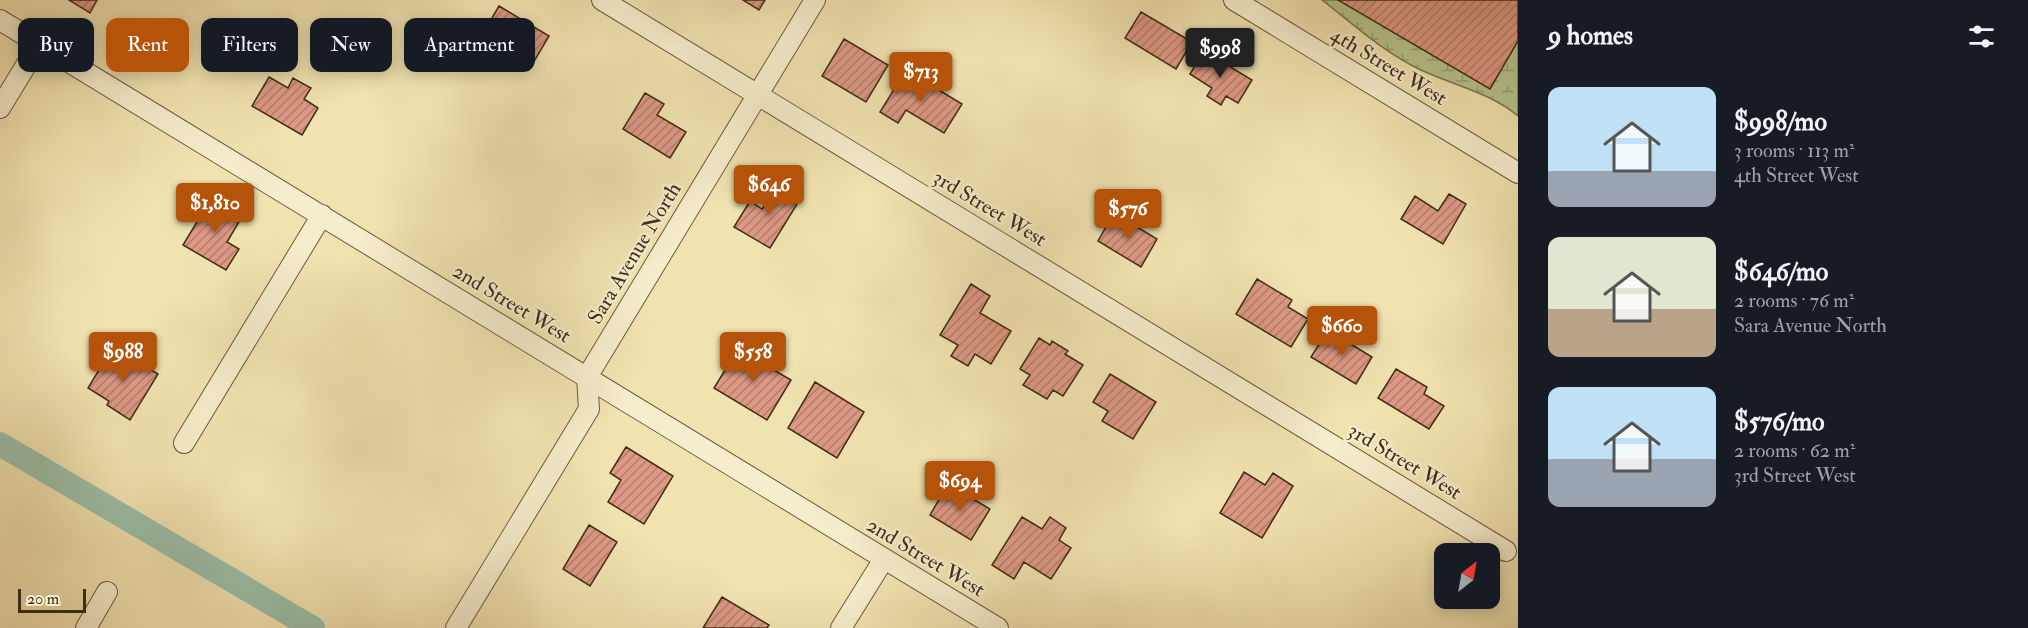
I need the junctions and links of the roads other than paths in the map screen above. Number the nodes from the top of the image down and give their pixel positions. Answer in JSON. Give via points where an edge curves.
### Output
{"nodes":[{"id":1,"x":602,"y":0,"type":"edge"},
{"id":2,"x":815,"y":0,"type":"edge"},
{"id":3,"x":1234,"y":0,"type":"edge"},
{"id":4,"x":0,"y":20,"type":"edge"},
{"id":5,"x":18,"y":31,"type":"edge"},
{"id":6,"x":22,"y":72,"type":"edge"},
{"id":7,"x":85,"y":72,"type":"edge"},
{"id":8,"x":758,"y":94,"type":"junction"},
{"id":9,"x":0,"y":108,"type":"edge"},
{"id":10,"x":1518,"y":173,"type":"edge"},
{"id":11,"x":322,"y":215,"type":"junction"},
{"id":12,"x":588,"y":377,"type":"junction"},
{"id":13,"x":184,"y":443,"type":"dead end"},
{"id":14,"x":1506,"y":550,"type":"dead end"},
{"id":15,"x":884,"y":559,"type":"junction"},
{"id":16,"x":107,"y":592,"type":"dead end"},
{"id":17,"x":86,"y":628,"type":"edge"},
{"id":18,"x":456,"y":628,"type":"edge"},
{"id":19,"x":841,"y":628,"type":"edge"},
{"id":20,"x":998,"y":628,"type":"edge"}],
"edges":[{"from":1,"to":8,"type":"street","name":"3rd Street West"},
{"from":2,"to":8,"type":"street","name":"Sara Avenue North"},
{"from":3,"to":10,"type":"street","name":"4th Street West"},
{"from":4,"to":5,"type":"street","name":"2nd Street West"},
{"from":6,"to":9,"type":"street"},
{"from":7,"to":11,"type":"street","name":"2nd Street West"},
{"from":8,"to":12,"type":"street","name":"Sara Avenue North"},
{"from":8,"to":14,"type":"street","name":"3rd Street West"},
{"from":11,"to":12,"type":"street","name":"2nd Street West"},
{"from":11,"to":13,"type":"street"},
{"from":12,"to":15,"type":"street","name":"2nd Street West"},
{"from":12,"to":18,"type":"street","via":[[589,409]]},
{"from":15,"to":19,"type":"street"},
{"from":15,"to":20,"type":"street","name":"2nd Street West"},
{"from":16,"to":17,"type":"street"}]}
